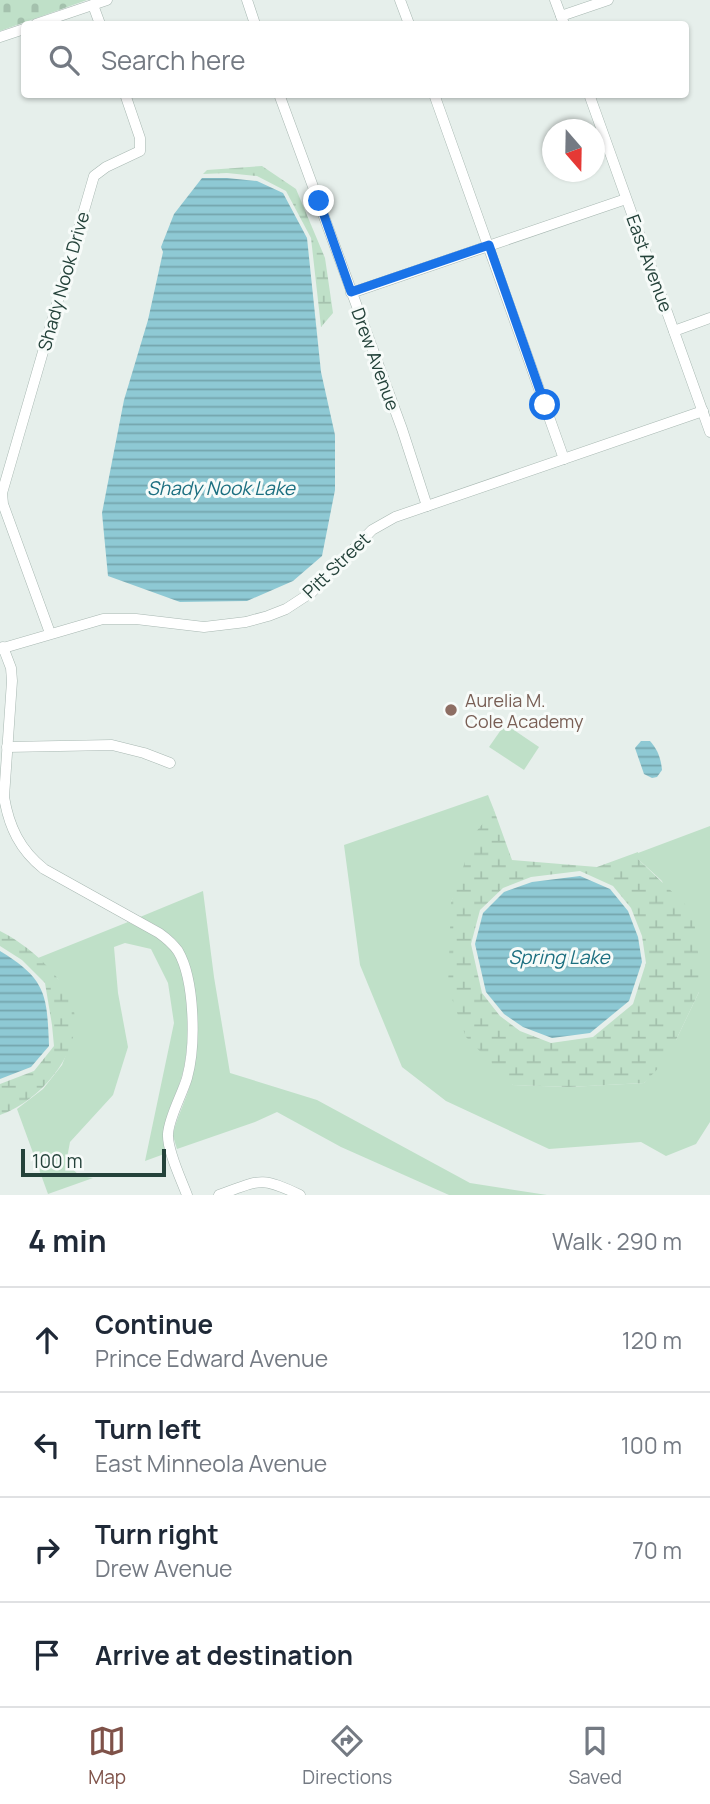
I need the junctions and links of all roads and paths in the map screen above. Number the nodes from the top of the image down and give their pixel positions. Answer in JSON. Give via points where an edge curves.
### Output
{"nodes":[{"id":1,"x":107,"y":0,"type":"edge"},
{"id":2,"x":247,"y":0,"type":"edge"},
{"id":3,"x":400,"y":0,"type":"edge"},
{"id":4,"x":555,"y":0,"type":"edge"},
{"id":5,"x":608,"y":0,"type":"edge"},
{"id":6,"x":93,"y":5,"type":"junction"},
{"id":7,"x":562,"y":20,"type":"edge"},
{"id":8,"x":45,"y":21,"type":"edge"},
{"id":9,"x":99,"y":21,"type":"edge"},
{"id":10,"x":254,"y":21,"type":"edge"},
{"id":11,"x":408,"y":21,"type":"edge"},
{"id":12,"x":21,"y":30,"type":"edge"},
{"id":13,"x":0,"y":37,"type":"edge"},
{"id":14,"x":126,"y":98,"type":"edge"},
{"id":15,"x":280,"y":98,"type":"edge"},
{"id":16,"x":435,"y":98,"type":"edge"},
{"id":17,"x":590,"y":98,"type":"edge"},
{"id":18,"x":626,"y":198,"type":"junction"},
{"id":19,"x":489,"y":245,"type":"junction"},
{"id":20,"x":351,"y":292,"type":"junction"},
{"id":21,"x":710,"y":318,"type":"edge"},
{"id":22,"x":674,"y":331,"type":"junction"},
{"id":23,"x":703,"y":411,"type":"junction"},
{"id":24,"x":710,"y":432,"type":"edge"},
{"id":25,"x":564,"y":459,"type":"junction"},
{"id":26,"x":1,"y":493,"type":"edge"},
{"id":27,"x":427,"y":506,"type":"junction"},
{"id":28,"x":50,"y":633,"type":"junction"},
{"id":29,"x":1,"y":648,"type":"edge"},
{"id":30,"x":8,"y":747,"type":"junction"},
{"id":31,"x":170,"y":762,"type":"dead end"},
{"id":32,"x":187,"y":1195,"type":"edge"},
{"id":33,"x":219,"y":1195,"type":"edge"},
{"id":34,"x":300,"y":1195,"type":"edge"}],
"edges":[{"from":1,"to":6,"type":"street"},
{"from":2,"to":10,"type":"street"},
{"from":3,"to":11,"type":"street"},
{"from":4,"to":7,"type":"street"},
{"from":5,"to":7,"type":"street"},
{"from":6,"to":8,"type":"street"},
{"from":6,"to":9,"type":"street"},
{"from":12,"to":13,"type":"street"},
{"from":14,"to":26,"type":"street","name":"Shady Nook Drive","via":[[140,152],[94,176]]},
{"from":15,"to":20,"type":"street","name":"Drew Avenue"},
{"from":16,"to":19,"type":"street"},
{"from":17,"to":18,"type":"street","name":"East Avenue"},
{"from":18,"to":19,"type":"street"},
{"from":18,"to":22,"type":"street","name":"East Avenue"},
{"from":19,"to":20,"type":"street"},
{"from":19,"to":25,"type":"street"},
{"from":20,"to":27,"type":"street","name":"Drew Avenue"},
{"from":21,"to":22,"type":"street"},
{"from":22,"to":23,"type":"street","name":"East Avenue"},
{"from":23,"to":24,"type":"street","name":"East Avenue"},
{"from":23,"to":25,"type":"street","name":"Pitt Street"},
{"from":25,"to":27,"type":"street","name":"Pitt Street"},
{"from":26,"to":28,"type":"street"},
{"from":27,"to":28,"type":"street","name":"Pitt Street","via":[[379,525],[312,592],[268,617],[204,627],[114,617]]},
{"from":28,"to":29,"type":"street","name":"Pitt Street"},
{"from":29,"to":30,"type":"street","via":[[12,681]]},
{"from":30,"to":31,"type":"street","via":[[111,745]]},
{"from":30,"to":32,"type":"street","via":[[4,797],[22,847],[44,869],[159,933],[177,950],[189,988],[194,1033],[188,1075],[168,1136]]},
{"from":33,"to":34,"type":"street","via":[[271,1181]]}]}
